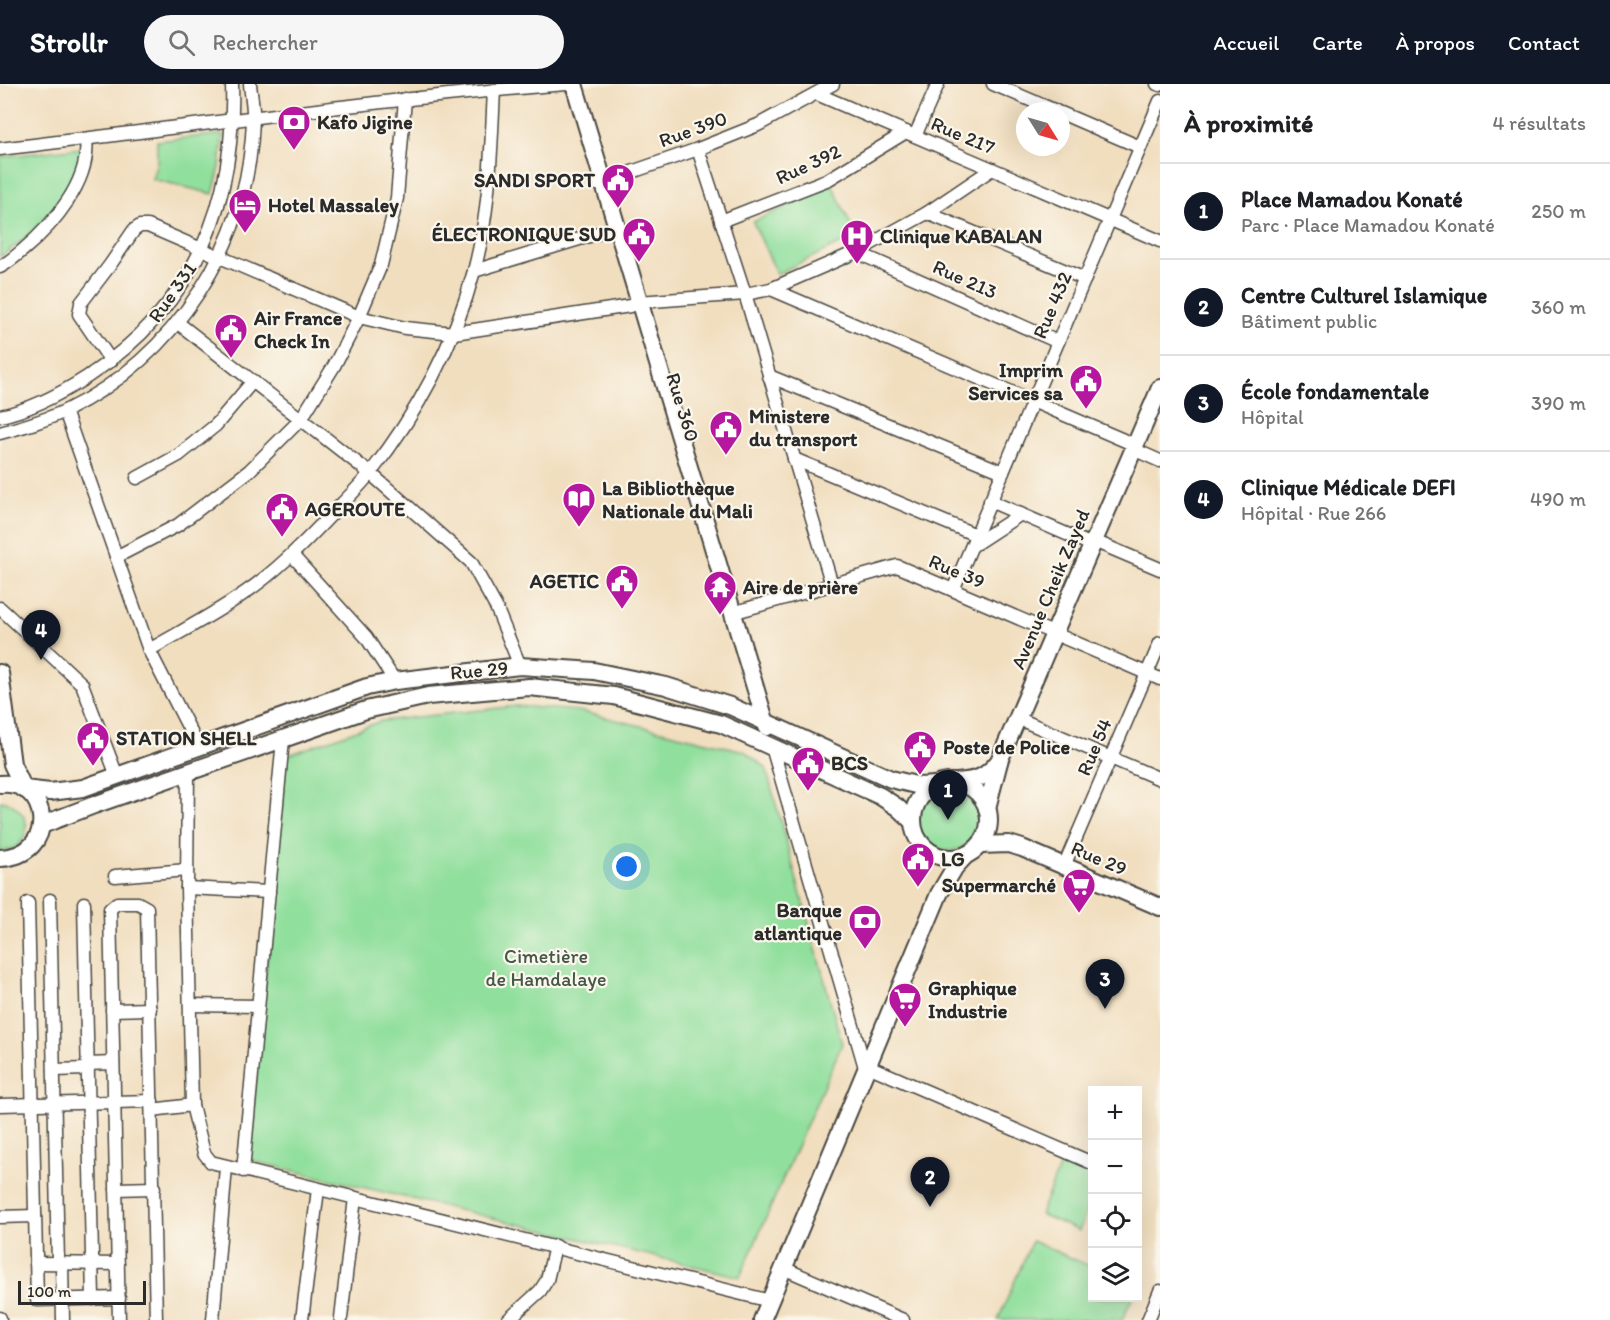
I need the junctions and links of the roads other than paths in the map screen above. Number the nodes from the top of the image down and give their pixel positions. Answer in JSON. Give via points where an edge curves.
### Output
{"nodes":[{"id":1,"x":232,"y":84,"type":"edge"},
{"id":2,"x":250,"y":84,"type":"edge"},
{"id":3,"x":566,"y":84,"type":"edge"},
{"id":4,"x":574,"y":84,"type":"edge"},
{"id":5,"x":832,"y":84,"type":"edge"},
{"id":6,"x":938,"y":84,"type":"edge"},
{"id":7,"x":993,"y":84,"type":"edge"},
{"id":8,"x":494,"y":90,"type":"junction"},
{"id":9,"x":817,"y":94,"type":"junction"},
{"id":10,"x":405,"y":99,"type":"junction"},
{"id":11,"x":1160,"y":101,"type":"edge"},
{"id":12,"x":1035,"y":102,"type":"edge"},
{"id":13,"x":1070,"y":117,"type":"edge"},
{"id":14,"x":254,"y":119,"type":"junction"},
{"id":15,"x":233,"y":121,"type":"junction"},
{"id":16,"x":911,"y":134,"type":"junction"},
{"id":17,"x":86,"y":139,"type":"junction"},
{"id":18,"x":1140,"y":147,"type":"junction"},
{"id":19,"x":0,"y":149,"type":"edge"},
{"id":20,"x":698,"y":149,"type":"junction"},
{"id":21,"x":992,"y":169,"type":"junction"},
{"id":22,"x":599,"y":183,"type":"junction"},
{"id":23,"x":927,"y":213,"type":"junction"},
{"id":24,"x":1110,"y":219,"type":"junction"},
{"id":25,"x":721,"y":221,"type":"junction"},
{"id":26,"x":609,"y":230,"type":"junction"},
{"id":27,"x":1160,"y":241,"type":"edge"},
{"id":28,"x":202,"y":248,"type":"junction"},
{"id":29,"x":856,"y":252,"type":"junction"},
{"id":30,"x":219,"y":256,"type":"junction"},
{"id":31,"x":0,"y":267,"type":"edge"},
{"id":32,"x":474,"y":271,"type":"junction"},
{"id":33,"x":1085,"y":279,"type":"junction"},
{"id":34,"x":771,"y":289,"type":"junction"},
{"id":35,"x":745,"y":294,"type":"junction"},
{"id":36,"x":634,"y":304,"type":"junction"},
{"id":37,"x":359,"y":317,"type":"junction"},
{"id":38,"x":178,"y":323,"type":"junction"},
{"id":39,"x":454,"y":333,"type":"junction"},
{"id":40,"x":1058,"y":342,"type":"junction"},
{"id":41,"x":111,"y":361,"type":"junction"},
{"id":42,"x":769,"y":375,"type":"junction"},
{"id":43,"x":253,"y":381,"type":"junction"},
{"id":44,"x":1160,"y":388,"type":"edge"},
{"id":45,"x":1033,"y":401,"type":"junction"},
{"id":46,"x":65,"y":411,"type":"junction"},
{"id":47,"x":0,"y":416,"type":"edge"},
{"id":48,"x":301,"y":419,"type":"junction"},
{"id":49,"x":0,"y":433,"type":"edge"},
{"id":50,"x":1134,"y":447,"type":"junction"},
{"id":51,"x":794,"y":459,"type":"junction"},
{"id":52,"x":1160,"y":461,"type":"edge"},
{"id":53,"x":1003,"y":472,"type":"junction"},
{"id":54,"x":370,"y":473,"type":"junction"},
{"id":55,"x":137,"y":478,"type":"dead end"},
{"id":56,"x":990,"y":501,"type":"junction"},
{"id":57,"x":1021,"y":514,"type":"junction"},
{"id":58,"x":976,"y":535,"type":"junction"},
{"id":59,"x":1093,"y":543,"type":"junction"},
{"id":60,"x":971,"y":547,"type":"junction"},
{"id":61,"x":292,"y":555,"type":"junction"},
{"id":62,"x":116,"y":557,"type":"junction"},
{"id":63,"x":1160,"y":569,"type":"edge"},
{"id":64,"x":832,"y":585,"type":"junction"},
{"id":65,"x":953,"y":590,"type":"junction"},
{"id":66,"x":0,"y":608,"type":"edge"},
{"id":67,"x":732,"y":613,"type":"junction"},
{"id":68,"x":1054,"y":634,"type":"junction"},
{"id":69,"x":1160,"y":644,"type":"edge"},
{"id":70,"x":149,"y":650,"type":"junction"},
{"id":71,"x":520,"y":666,"type":"junction"},
{"id":72,"x":0,"y":674,"type":"edge"},
{"id":73,"x":1147,"y":674,"type":"junction"},
{"id":74,"x":1160,"y":679,"type":"edge"},
{"id":75,"x":394,"y":681,"type":"junction"},
{"id":76,"x":1017,"y":718,"type":"junction"},
{"id":77,"x":761,"y":720,"type":"junction"},
{"id":78,"x":283,"y":739,"type":"junction"},
{"id":79,"x":769,"y":745,"type":"junction"},
{"id":80,"x":198,"y":746,"type":"junction"},
{"id":81,"x":1111,"y":758,"type":"junction"},
{"id":82,"x":999,"y":761,"type":"junction"},
{"id":83,"x":188,"y":771,"type":"junction"},
{"id":84,"x":117,"y":776,"type":"junction"},
{"id":85,"x":1160,"y":779,"type":"edge"},
{"id":86,"x":957,"y":782,"type":"junction"},
{"id":87,"x":0,"y":784,"type":"edge"},
{"id":88,"x":935,"y":785,"type":"junction"},
{"id":89,"x":24,"y":789,"type":"junction"},
{"id":90,"x":988,"y":812,"type":"junction"},
{"id":91,"x":912,"y":821,"type":"junction"},
{"id":92,"x":42,"y":825,"type":"junction"},
{"id":93,"x":980,"y":844,"type":"junction"},
{"id":94,"x":1022,"y":848,"type":"junction"},
{"id":95,"x":929,"y":852,"type":"junction"},
{"id":96,"x":966,"y":855,"type":"junction"},
{"id":97,"x":0,"y":858,"type":"edge"},
{"id":98,"x":1064,"y":866,"type":"junction"},
{"id":99,"x":187,"y":870,"type":"junction"},
{"id":100,"x":115,"y":876,"type":"dead end"},
{"id":101,"x":187,"y":888,"type":"junction"},
{"id":102,"x":268,"y":892,"type":"junction"},
{"id":103,"x":939,"y":894,"type":"junction"},
{"id":104,"x":50,"y":900,"type":"dead end"},
{"id":105,"x":28,"y":903,"type":"dead end"},
{"id":106,"x":84,"y":903,"type":"dead end"},
{"id":107,"x":1159,"y":905,"type":"edge"},
{"id":108,"x":189,"y":1005,"type":"junction"},
{"id":109,"x":258,"y":1006,"type":"junction"},
{"id":110,"x":150,"y":1009,"type":"junction"},
{"id":111,"x":112,"y":1010,"type":"junction"},
{"id":112,"x":113,"y":1063,"type":"junction"},
{"id":113,"x":88,"y":1067,"type":"junction"},
{"id":114,"x":867,"y":1069,"type":"junction"},
{"id":115,"x":54,"y":1070,"type":"junction"},
{"id":116,"x":89,"y":1102,"type":"junction"},
{"id":117,"x":114,"y":1102,"type":"junction"},
{"id":118,"x":32,"y":1104,"type":"junction"},
{"id":119,"x":55,"y":1104,"type":"junction"},
{"id":120,"x":0,"y":1105,"type":"edge"},
{"id":121,"x":152,"y":1105,"type":"junction"},
{"id":122,"x":192,"y":1105,"type":"junction"},
{"id":123,"x":1088,"y":1161,"type":"edge"},
{"id":124,"x":226,"y":1167,"type":"junction"},
{"id":125,"x":243,"y":1171,"type":"junction"},
{"id":126,"x":153,"y":1188,"type":"junction"},
{"id":127,"x":116,"y":1189,"type":"junction"},
{"id":128,"x":318,"y":1189,"type":"junction"},
{"id":129,"x":355,"y":1198,"type":"junction"},
{"id":130,"x":35,"y":1216,"type":"junction"},
{"id":131,"x":0,"y":1217,"type":"edge"},
{"id":132,"x":555,"y":1246,"type":"junction"},
{"id":133,"x":36,"y":1263,"type":"junction"},
{"id":134,"x":60,"y":1263,"type":"junction"},
{"id":135,"x":92,"y":1263,"type":"junction"},
{"id":136,"x":118,"y":1264,"type":"junction"},
{"id":137,"x":783,"y":1268,"type":"junction"},
{"id":138,"x":1160,"y":1291,"type":"edge"},
{"id":139,"x":119,"y":1298,"type":"junction"},
{"id":140,"x":93,"y":1299,"type":"junction"},
{"id":141,"x":63,"y":1300,"type":"junction"},
{"id":142,"x":770,"y":1301,"type":"junction"},
{"id":143,"x":340,"y":1318,"type":"dead end"},
{"id":144,"x":63,"y":1320,"type":"edge"},
{"id":145,"x":119,"y":1320,"type":"edge"},
{"id":146,"x":156,"y":1320,"type":"edge"},
{"id":147,"x":213,"y":1320,"type":"edge"},
{"id":148,"x":302,"y":1320,"type":"edge"},
{"id":149,"x":508,"y":1320,"type":"edge"},
{"id":150,"x":762,"y":1320,"type":"edge"},
{"id":151,"x":903,"y":1320,"type":"edge"},
{"id":152,"x":1148,"y":1320,"type":"edge"}],
"edges":[{"from":1,"to":15,"type":"street","name":"Rue 331"},
{"from":2,"to":14,"type":"street","name":"Rue 331"},
{"from":3,"to":8,"type":"street"},
{"from":3,"to":22,"type":"main road","name":"Rue 360"},
{"from":4,"to":22,"type":"main road"},
{"from":5,"to":9,"type":"street","name":"Rue 390"},
{"from":6,"to":16,"type":"street"},
{"from":7,"to":12,"type":"street"},
{"from":8,"to":10,"type":"street"},
{"from":8,"to":32,"type":"street","via":[[484,224]]},
{"from":9,"to":16,"type":"street","name":"Rue 217"},
{"from":9,"to":20,"type":"street","name":"Rue 390","via":[[758,125]]},
{"from":10,"to":14,"type":"street"},
{"from":10,"to":37,"type":"street","via":[[397,198],[381,265]]},
{"from":11,"to":18,"type":"street","name":"Rue 432"},
{"from":13,"to":18,"type":"street"},
{"from":14,"to":15,"type":"street"},
{"from":14,"to":30,"type":"street","name":"Rue 331","via":[[247,176],[235,224]]},
{"from":15,"to":17,"type":"street"},
{"from":15,"to":28,"type":"street","name":"Rue 331","via":[[219,205]]},
{"from":16,"to":21,"type":"street","name":"Rue 217"},
{"from":16,"to":25,"type":"street","name":"Rue 392","via":[[829,179]]},
{"from":17,"to":19,"type":"street"},
{"from":17,"to":31,"type":"street","via":[[83,168],[62,209],[43,233]]},
{"from":18,"to":24,"type":"street","name":"Rue 432"},
{"from":20,"to":22,"type":"street","name":"Rue 390"},
{"from":20,"to":25,"type":"street"},
{"from":21,"to":23,"type":"street"},
{"from":21,"to":24,"type":"street","name":"Rue 217"},
{"from":22,"to":26,"type":"main road","name":"Rue 360"},
{"from":22,"to":36,"type":"main road"},
{"from":23,"to":29,"type":"street"},
{"from":23,"to":33,"type":"street"},
{"from":24,"to":27,"type":"street","name":"Rue 217"},
{"from":24,"to":33,"type":"street","name":"Rue 432"},
{"from":25,"to":35,"type":"street"},
{"from":26,"to":32,"type":"street"},
{"from":26,"to":36,"type":"main road","name":"Rue 360"},
{"from":28,"to":30,"type":"street"},
{"from":28,"to":41,"type":"street","name":"Rue 331","via":[[180,289],[159,316]]},
{"from":28,"to":41,"type":"street","via":[[148,226],[134,230],[79,308]]},
{"from":29,"to":34,"type":"street"},
{"from":29,"to":40,"type":"street","name":"Rue 213"},
{"from":30,"to":37,"type":"street"},
{"from":30,"to":38,"type":"street","name":"Rue 331"},
{"from":32,"to":39,"type":"street"},
{"from":33,"to":40,"type":"street","name":"Rue 432"},
{"from":34,"to":35,"type":"street"},
{"from":34,"to":45,"type":"street"},
{"from":35,"to":36,"type":"street"},
{"from":35,"to":42,"type":"street"},
{"from":36,"to":39,"type":"street"},
{"from":36,"to":67,"type":"main road"},
{"from":36,"to":77,"type":"main road","name":"Rue 360"},
{"from":37,"to":39,"type":"street","via":[[405,328]]},
{"from":37,"to":48,"type":"street"},
{"from":38,"to":43,"type":"street"},
{"from":38,"to":46,"type":"street","name":"Rue 331","via":[[121,377]]},
{"from":39,"to":54,"type":"street","via":[[397,436]]},
{"from":40,"to":45,"type":"street","name":"Rue 432"},
{"from":41,"to":47,"type":"street","name":"Rue 331","via":[[44,401]]},
{"from":42,"to":51,"type":"street"},
{"from":42,"to":53,"type":"street"},
{"from":43,"to":48,"type":"street"},
{"from":43,"to":55,"type":"street","via":[[216,425],[179,456]]},
{"from":44,"to":50,"type":"main road","name":"Avenue Cheik Zayed"},
{"from":45,"to":50,"type":"street"},
{"from":45,"to":53,"type":"street","name":"Rue 432"},
{"from":46,"to":49,"type":"street","name":"Rue 331"},
{"from":46,"to":62,"type":"street"},
{"from":48,"to":54,"type":"street"},
{"from":48,"to":62,"type":"street","via":[[249,471],[178,525]]},
{"from":50,"to":52,"type":"street"},
{"from":50,"to":59,"type":"main road","name":"Avenue Cheik Zayed"},
{"from":51,"to":58,"type":"street"},
{"from":51,"to":64,"type":"street"},
{"from":53,"to":56,"type":"street","name":"Rue 432"},
{"from":54,"to":61,"type":"street"},
{"from":54,"to":71,"type":"street","via":[[471,562]]},
{"from":56,"to":57,"type":"street"},
{"from":56,"to":58,"type":"street","name":"Rue 432"},
{"from":57,"to":59,"type":"street"},
{"from":57,"to":60,"type":"street"},
{"from":58,"to":60,"type":"street","name":"Rue 432"},
{"from":59,"to":63,"type":"street"},
{"from":59,"to":68,"type":"main road","name":"Avenue Cheik Zayed"},
{"from":60,"to":65,"type":"street","name":"Rue 432"},
{"from":61,"to":70,"type":"street","via":[[244,594]]},
{"from":61,"to":75,"type":"street","via":[[366,637]]},
{"from":62,"to":70,"type":"street"},
{"from":64,"to":65,"type":"street","name":"Rue 39","via":[[897,566]]},
{"from":64,"to":67,"type":"street","name":"Rue 39"},
{"from":65,"to":68,"type":"street","name":"Rue 39"},
{"from":66,"to":84,"type":"street","via":[[82,684]]},
{"from":67,"to":77,"type":"main road"},
{"from":68,"to":73,"type":"street","name":"Rue 39"},
{"from":68,"to":76,"type":"main road","name":"Avenue Cheik Zayed"},
{"from":69,"to":73,"type":"street","name":"Rue 54"},
{"from":70,"to":80,"type":"street"},
{"from":71,"to":75,"type":"main road"},
{"from":71,"to":77,"type":"main road","via":[[594,671],[666,686]]},
{"from":72,"to":89,"type":"main road","via":[[12,764]]},
{"from":73,"to":74,"type":"street","name":"Rue 39"},
{"from":73,"to":81,"type":"street","name":"Rue 54"},
{"from":75,"to":80,"type":"main road","via":[[338,696]]},
{"from":76,"to":81,"type":"street"},
{"from":76,"to":82,"type":"main road","name":"Avenue Cheik Zayed"},
{"from":77,"to":79,"type":"main road","name":"Rue 360"},
{"from":77,"to":88,"type":"main road","via":[[891,779],[920,786]]},
{"from":78,"to":79,"type":"main road","name":"Rue 29","via":[[366,710],[428,696],[529,687],[614,696],[667,708],[721,724]]},
{"from":78,"to":83,"type":"main road","name":"Rue 29"},
{"from":78,"to":102,"type":"street"},
{"from":79,"to":91,"type":"main road","name":"Rue 29","via":[[880,796]]},
{"from":79,"to":114,"type":"street"},
{"from":80,"to":84,"type":"main road"},
{"from":81,"to":85,"type":"street"},
{"from":81,"to":98,"type":"street","name":"Rue 54"},
{"from":82,"to":86,"type":"main road","name":"Avenue Cheik Zayed","via":[[977,780]]},
{"from":82,"to":90,"type":"main road"},
{"from":83,"to":92,"type":"main road","name":"Rue 29"},
{"from":83,"to":99,"type":"street"},
{"from":84,"to":89,"type":"main road","via":[[83,788],[50,792]]},
{"from":86,"to":88,"type":"main road"},
{"from":86,"to":90,"type":"main road","via":[[975,790]]},
{"from":87,"to":89,"type":"main road"},
{"from":88,"to":91,"type":"main road","via":[[918,800]]},
{"from":89,"to":92,"type":"main road","via":[[38,805]]},
{"from":90,"to":93,"type":"main road","via":[[987,831]]},
{"from":90,"to":94,"type":"main road","name":"Rue 29","via":[[999,830]]},
{"from":91,"to":95,"type":"main road","via":[[917,838]]},
{"from":92,"to":97,"type":"main road","via":[[37,840],[27,851],[13,858]]},
{"from":93,"to":94,"type":"main road","name":"Rue 29"},
{"from":93,"to":96,"type":"main road"},
{"from":94,"to":98,"type":"main road","name":"Rue 29"},
{"from":95,"to":96,"type":"main road","via":[[947,858]]},
{"from":95,"to":103,"type":"main road","via":[[938,876]]},
{"from":96,"to":103,"type":"main road"},
{"from":98,"to":107,"type":"main road","name":"Rue 29"},
{"from":99,"to":100,"type":"street"},
{"from":99,"to":101,"type":"street"},
{"from":101,"to":102,"type":"street"},
{"from":101,"to":108,"type":"street"},
{"from":102,"to":109,"type":"street"},
{"from":103,"to":114,"type":"main road"},
{"from":104,"to":115,"type":"street"},
{"from":105,"to":118,"type":"street"},
{"from":106,"to":113,"type":"street"},
{"from":108,"to":109,"type":"street"},
{"from":108,"to":122,"type":"street"},
{"from":109,"to":125,"type":"street"},
{"from":110,"to":111,"type":"street"},
{"from":110,"to":111,"type":"street","via":[[147,908],[138,903],[117,903],[110,909]]},
{"from":110,"to":121,"type":"street"},
{"from":111,"to":112,"type":"street"},
{"from":112,"to":113,"type":"street"},
{"from":112,"to":117,"type":"street"},
{"from":113,"to":115,"type":"street"},
{"from":113,"to":116,"type":"street"},
{"from":114,"to":123,"type":"street"},
{"from":114,"to":137,"type":"main road"},
{"from":115,"to":119,"type":"street"},
{"from":116,"to":117,"type":"street"},
{"from":116,"to":119,"type":"street"},
{"from":116,"to":135,"type":"street"},
{"from":117,"to":121,"type":"street"},
{"from":117,"to":127,"type":"street"},
{"from":118,"to":119,"type":"street"},
{"from":118,"to":120,"type":"street"},
{"from":118,"to":130,"type":"street"},
{"from":119,"to":134,"type":"street"},
{"from":121,"to":122,"type":"street"},
{"from":121,"to":126,"type":"street"},
{"from":122,"to":124,"type":"street","via":[[204,1154],[211,1162]]},
{"from":124,"to":125,"type":"street"},
{"from":124,"to":147,"type":"street"},
{"from":125,"to":128,"type":"street"},
{"from":126,"to":127,"type":"street"},
{"from":126,"to":146,"type":"street"},
{"from":127,"to":136,"type":"street"},
{"from":128,"to":129,"type":"street"},
{"from":128,"to":148,"type":"street"},
{"from":129,"to":132,"type":"street"},
{"from":129,"to":143,"type":"street"},
{"from":130,"to":131,"type":"street"},
{"from":130,"to":133,"type":"street"},
{"from":132,"to":142,"type":"street"},
{"from":132,"to":149,"type":"street","via":[[547,1280]]},
{"from":133,"to":134,"type":"street"},
{"from":133,"to":141,"type":"street","via":[[37,1300]]},
{"from":134,"to":135,"type":"street"},
{"from":134,"to":141,"type":"street"},
{"from":135,"to":136,"type":"street"},
{"from":135,"to":140,"type":"street"},
{"from":136,"to":139,"type":"street"},
{"from":137,"to":142,"type":"main road"},
{"from":137,"to":151,"type":"street"},
{"from":138,"to":152,"type":"street"},
{"from":139,"to":140,"type":"street"},
{"from":139,"to":145,"type":"street"},
{"from":140,"to":141,"type":"street"},
{"from":141,"to":144,"type":"street"},
{"from":142,"to":150,"type":"main road"}]}
